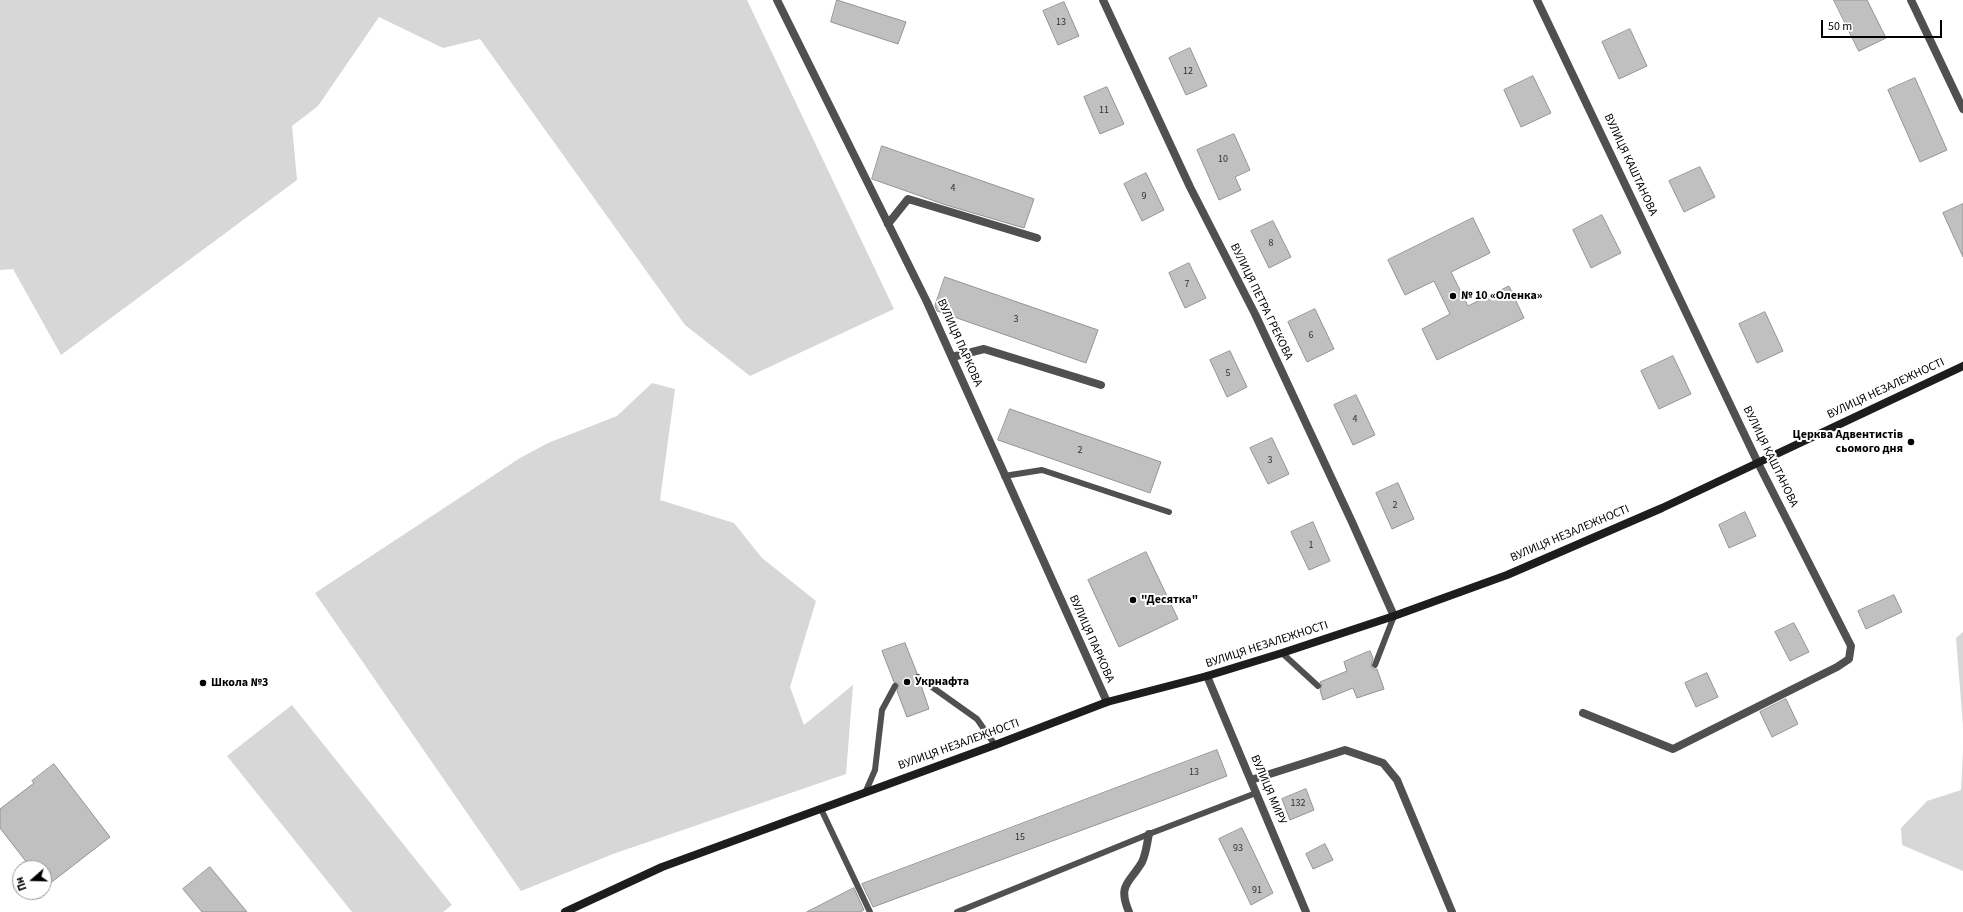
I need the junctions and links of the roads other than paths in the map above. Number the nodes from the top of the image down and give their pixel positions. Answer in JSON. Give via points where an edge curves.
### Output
{"nodes":[{"id":1,"x":777,"y":0,"type":"edge"},
{"id":2,"x":1103,"y":0,"type":"edge"},
{"id":3,"x":1537,"y":0,"type":"edge"},
{"id":4,"x":1911,"y":0,"type":"edge"},
{"id":5,"x":1963,"y":109,"type":"edge"},
{"id":6,"x":888,"y":224,"type":"junction"},
{"id":7,"x":1037,"y":238,"type":"dead end"},
{"id":8,"x":952,"y":357,"type":"junction"},
{"id":9,"x":1963,"y":366,"type":"edge"},
{"id":10,"x":1101,"y":385,"type":"dead end"},
{"id":11,"x":1758,"y":463,"type":"junction"},
{"id":12,"x":1004,"y":476,"type":"junction"},
{"id":13,"x":1169,"y":512,"type":"dead end"},
{"id":14,"x":1394,"y":616,"type":"junction"},
{"id":15,"x":1282,"y":653,"type":"junction"},
{"id":16,"x":1375,"y":666,"type":"dead end"},
{"id":17,"x":1207,"y":676,"type":"junction"},
{"id":18,"x":918,"y":677,"type":"dead end"},
{"id":19,"x":895,"y":686,"type":"dead end"},
{"id":20,"x":1318,"y":686,"type":"dead end"},
{"id":21,"x":1107,"y":702,"type":"junction"},
{"id":22,"x":1583,"y":713,"type":"dead end"},
{"id":23,"x":995,"y":745,"type":"junction"},
{"id":24,"x":1251,"y":780,"type":"junction"},
{"id":25,"x":866,"y":793,"type":"junction"},
{"id":26,"x":1256,"y":793,"type":"junction"},
{"id":27,"x":821,"y":809,"type":"junction"},
{"id":28,"x":1149,"y":834,"type":"junction"},
{"id":29,"x":565,"y":912,"type":"edge"},
{"id":30,"x":870,"y":912,"type":"edge"},
{"id":31,"x":958,"y":912,"type":"edge"},
{"id":32,"x":1128,"y":912,"type":"edge"},
{"id":33,"x":1306,"y":912,"type":"edge"},
{"id":34,"x":1452,"y":912,"type":"edge"}],
"edges":[{"from":1,"to":6,"type":"street","name":"ВУЛИЦЯ ПАРКОВА"},
{"from":2,"to":14,"type":"street","name":"ВУЛИЦЯ ПЕТРА ГРЕКОВА","via":[[1190,187],[1255,314]]},
{"from":3,"to":11,"type":"street","name":"ВУЛИЦЯ КАШТАНОВА"},
{"from":4,"to":5,"type":"street"},
{"from":6,"to":7,"type":"street","via":[[908,199]]},
{"from":6,"to":8,"type":"street","name":"ВУЛИЦЯ ПАРКОВА"},
{"from":8,"to":10,"type":"street","via":[[984,349]]},
{"from":8,"to":12,"type":"street","name":"ВУЛИЦЯ ПАРКОВА"},
{"from":9,"to":11,"type":"main road","name":"ВУЛИЦЯ НЕЗАЛЕЖНОСТІ"},
{"from":11,"to":14,"type":"main road","name":"ВУЛИЦЯ НЕЗАЛЕЖНОСТІ","via":[[1507,575]]},
{"from":11,"to":22,"type":"street","name":"ВУЛИЦЯ КАШТАНОВА","via":[[1851,646],[1849,658],[1837,667],[1673,749]]},
{"from":12,"to":13,"type":"lane","via":[[1042,470]]},
{"from":12,"to":21,"type":"street","name":"ВУЛИЦЯ ПАРКОВА"},
{"from":14,"to":15,"type":"main road","name":"ВУЛИЦЯ НЕЗАЛЕЖНОСТІ"},
{"from":14,"to":16,"type":"lane"},
{"from":15,"to":17,"type":"main road","name":"ВУЛИЦЯ НЕЗАЛЕЖНОСТІ"},
{"from":15,"to":20,"type":"lane"},
{"from":17,"to":21,"type":"main road","name":"ВУЛИЦЯ НЕЗАЛЕЖНОСТІ"},
{"from":17,"to":24,"type":"street","name":"ВУЛИЦЯ МИРУ"},
{"from":18,"to":23,"type":"lane","via":[[976,719]]},
{"from":19,"to":25,"type":"lane","via":[[882,710],[875,770]]},
{"from":21,"to":23,"type":"main road","name":"ВУЛИЦЯ НЕЗАЛЕЖНОСТІ"},
{"from":23,"to":25,"type":"main road","name":"ВУЛИЦЯ НЕЗАЛЕЖНОСТІ"},
{"from":24,"to":26,"type":"street","name":"ВУЛИЦЯ МИРУ"},
{"from":24,"to":34,"type":"street","via":[[1345,750],[1383,762],[1397,780]]},
{"from":25,"to":27,"type":"main road","name":"ВУЛИЦЯ НЕЗАЛЕЖНОСТІ"},
{"from":26,"to":28,"type":"lane"},
{"from":26,"to":33,"type":"street","name":"ВУЛИЦЯ МИРУ"},
{"from":27,"to":29,"type":"main road","name":"ВУЛИЦЯ НЕЗАЛЕЖНОСТІ","via":[[662,867]]},
{"from":27,"to":30,"type":"lane"},
{"from":28,"to":31,"type":"lane"},
{"from":28,"to":32,"type":"street","via":[[1142,861],[1124,886]]}]}
